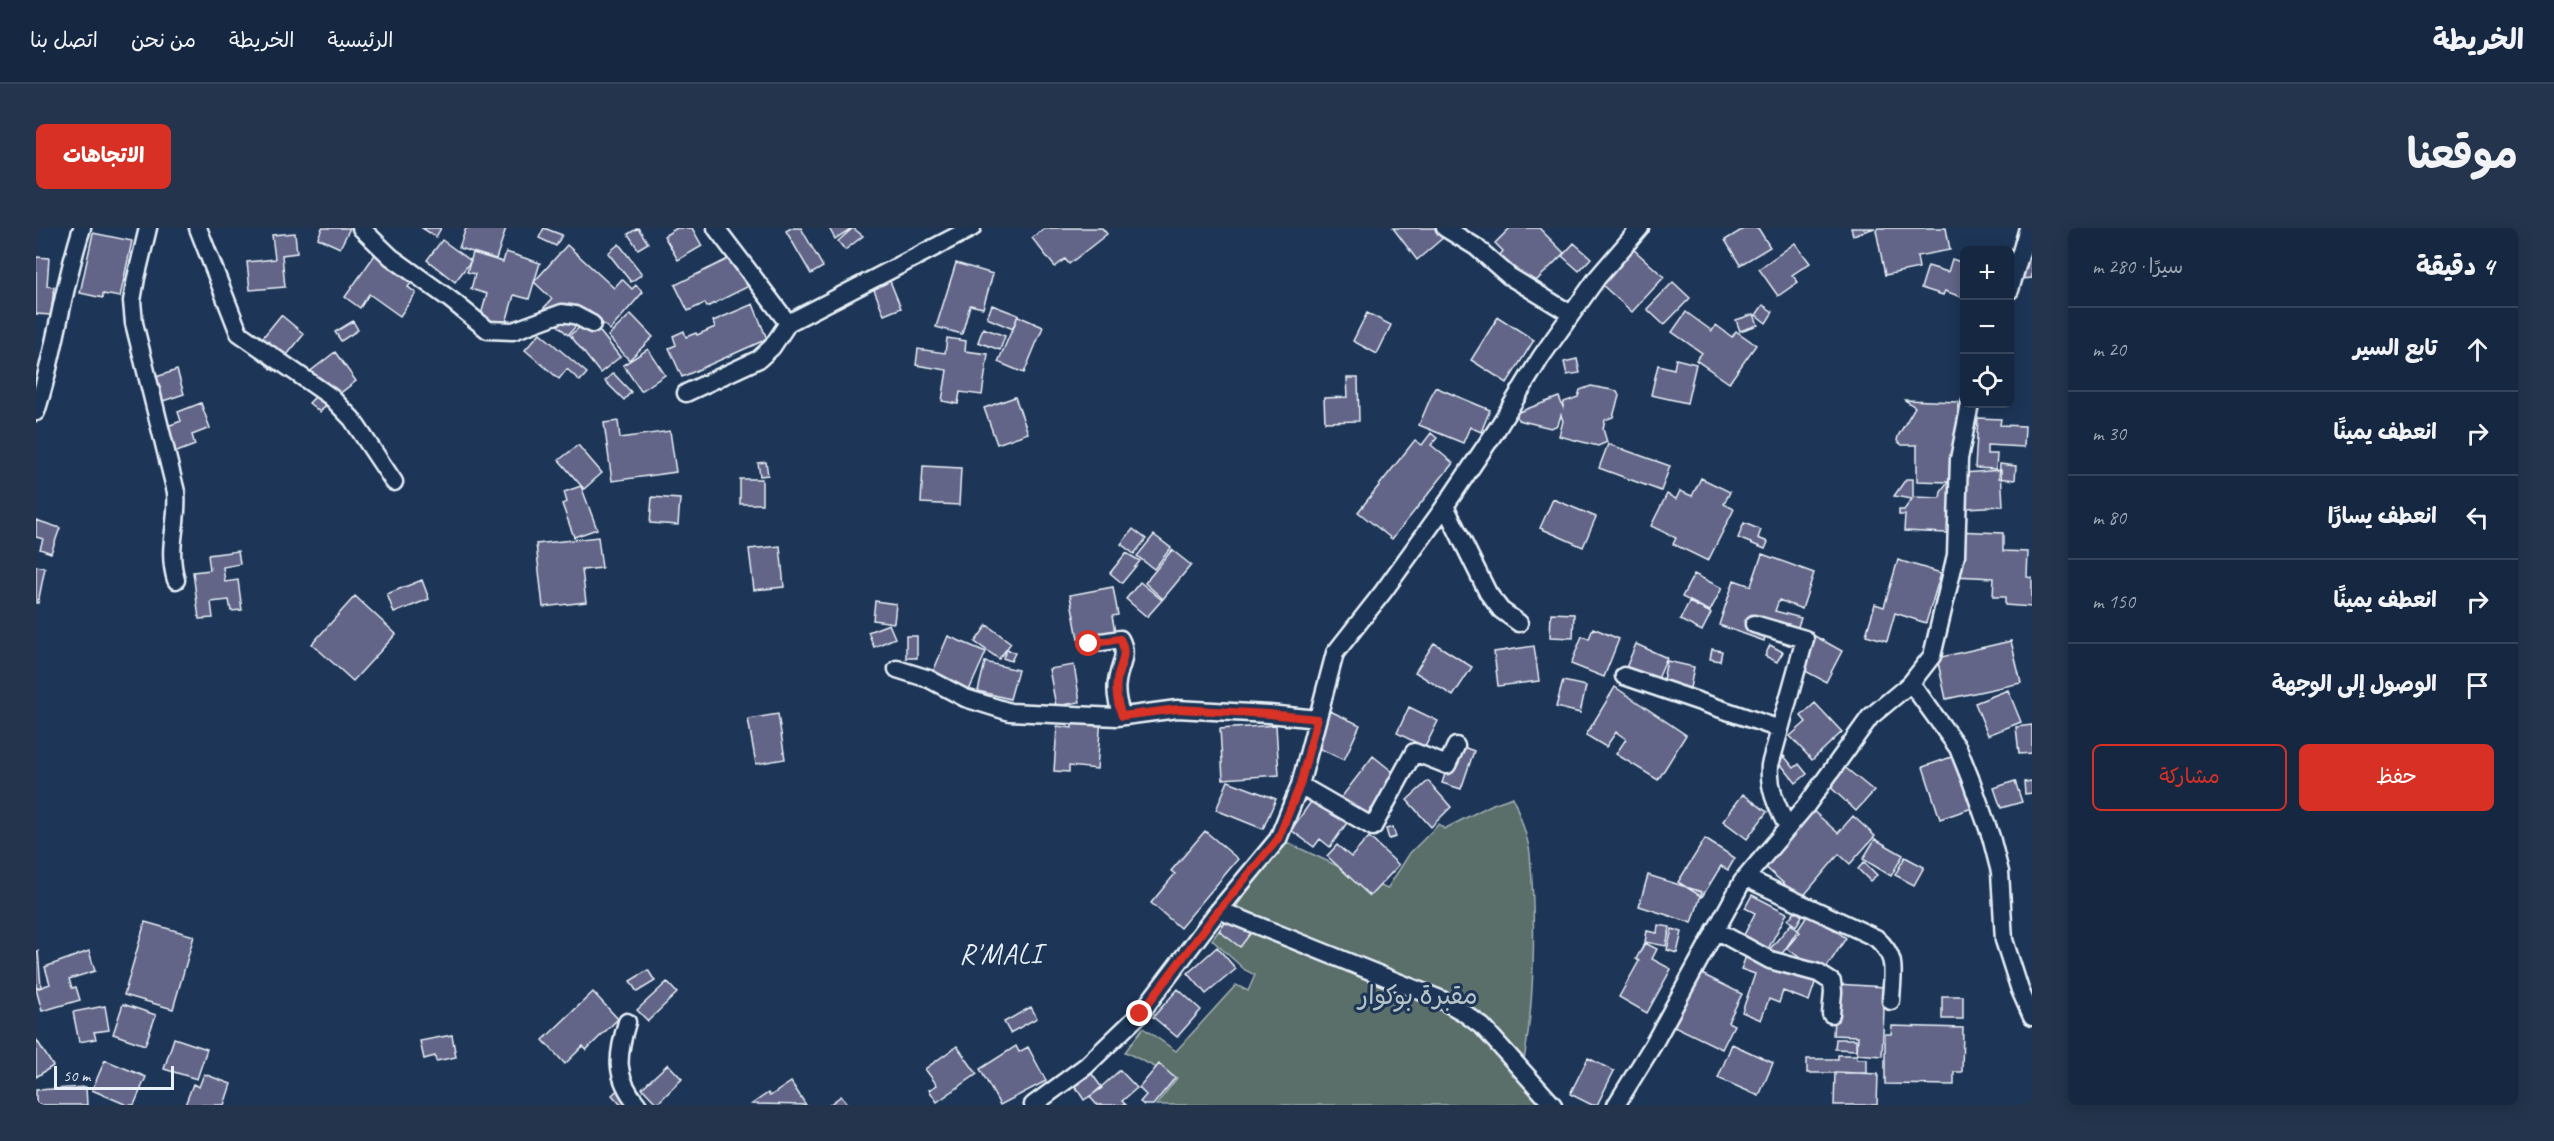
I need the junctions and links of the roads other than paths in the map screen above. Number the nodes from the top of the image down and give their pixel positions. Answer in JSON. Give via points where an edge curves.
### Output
{"nodes":[{"id":1,"x":82,"y":228,"type":"edge"},
{"id":2,"x":148,"y":228,"type":"edge"},
{"id":3,"x":198,"y":228,"type":"edge"},
{"id":4,"x":361,"y":228,"type":"edge"},
{"id":5,"x":716,"y":228,"type":"edge"},
{"id":6,"x":972,"y":228,"type":"edge"},
{"id":7,"x":1445,"y":228,"type":"edge"},
{"id":8,"x":1640,"y":228,"type":"edge"},
{"id":9,"x":2028,"y":228,"type":"edge"},
{"id":10,"x":2014,"y":276,"type":"edge"},
{"id":11,"x":1571,"y":314,"type":"junction"},
{"id":12,"x":788,"y":323,"type":"junction"},
{"id":13,"x":592,"y":324,"type":"dead end"},
{"id":14,"x":686,"y":393,"type":"dead end"},
{"id":15,"x":1969,"y":408,"type":"edge"},
{"id":16,"x":36,"y":411,"type":"edge"},
{"id":17,"x":394,"y":482,"type":"dead end"},
{"id":18,"x":1445,"y":506,"type":"junction"},
{"id":19,"x":176,"y":580,"type":"dead end"},
{"id":20,"x":1519,"y":623,"type":"dead end"},
{"id":21,"x":1754,"y":624,"type":"dead end"},
{"id":22,"x":1089,"y":644,"type":"dead end"},
{"id":23,"x":897,"y":669,"type":"dead end"},
{"id":24,"x":1624,"y":676,"type":"dead end"},
{"id":25,"x":1911,"y":683,"type":"junction"},
{"id":26,"x":1122,"y":716,"type":"junction"},
{"id":27,"x":1317,"y":719,"type":"junction"},
{"id":28,"x":1780,"y":729,"type":"junction"},
{"id":29,"x":1456,"y":746,"type":"dead end"},
{"id":30,"x":1300,"y":785,"type":"junction"},
{"id":31,"x":1788,"y":828,"type":"junction"},
{"id":32,"x":1746,"y":878,"type":"junction"},
{"id":33,"x":1219,"y":910,"type":"junction"},
{"id":34,"x":1715,"y":930,"type":"junction"},
{"id":35,"x":1891,"y":1000,"type":"dead end"},
{"id":36,"x":1831,"y":1014,"type":"dead end"},
{"id":37,"x":2032,"y":1017,"type":"edge"},
{"id":38,"x":627,"y":1022,"type":"dead end"},
{"id":39,"x":638,"y":1105,"type":"edge"},
{"id":40,"x":1033,"y":1105,"type":"edge"},
{"id":41,"x":1553,"y":1105,"type":"edge"},
{"id":42,"x":1616,"y":1105,"type":"edge"}],
"edges":[{"from":1,"to":16,"type":"street"},
{"from":2,"to":19,"type":"street","via":[[132,301],[140,354],[177,492],[170,549]]},
{"from":3,"to":17,"type":"street","via":[[239,333],[330,398],[358,428]]},
{"from":4,"to":13,"type":"street","via":[[391,257],[488,330],[513,331],[562,313]]},
{"from":5,"to":12,"type":"street"},
{"from":6,"to":12,"type":"street"},
{"from":7,"to":11,"type":"street","via":[[1476,247],[1509,276]]},
{"from":8,"to":11,"type":"street"},
{"from":9,"to":10,"type":"street"},
{"from":11,"to":18,"type":"street"},
{"from":12,"to":14,"type":"street","via":[[759,360]]},
{"from":15,"to":25,"type":"street","via":[[1959,459],[1956,555],[1932,656]]},
{"from":18,"to":20,"type":"street","via":[[1488,593],[1501,610]]},
{"from":18,"to":27,"type":"street","via":[[1335,652]]},
{"from":21,"to":28,"type":"street","via":[[1805,639]]},
{"from":22,"to":26,"type":"street","via":[[1114,638],[1124,646],[1116,694]]},
{"from":23,"to":26,"type":"street","via":[[1010,712]]},
{"from":24,"to":28,"type":"street"},
{"from":25,"to":31,"type":"street","via":[[1870,717]]},
{"from":25,"to":37,"type":"street","via":[[1958,748],[1972,783],[2000,872],[2004,939]]},
{"from":26,"to":27,"type":"street","via":[[1178,709]]},
{"from":27,"to":30,"type":"street"},
{"from":28,"to":31,"type":"street","via":[[1769,782]]},
{"from":29,"to":30,"type":"street","via":[[1447,765],[1414,752],[1373,827]]},
{"from":30,"to":33,"type":"street","via":[[1278,839]]},
{"from":31,"to":32,"type":"street"},
{"from":32,"to":34,"type":"street"},
{"from":32,"to":35,"type":"street","via":[[1876,938],[1888,948],[1893,958]]},
{"from":33,"to":40,"type":"street","via":[[1140,1014],[1086,1066]]},
{"from":33,"to":41,"type":"street","via":[[1440,999],[1463,1012],[1483,1027]]},
{"from":34,"to":36,"type":"street","via":[[1770,960],[1818,973],[1832,982]]},
{"from":34,"to":42,"type":"street"},
{"from":38,"to":39,"type":"street","via":[[618,1053],[628,1093]]}]}
